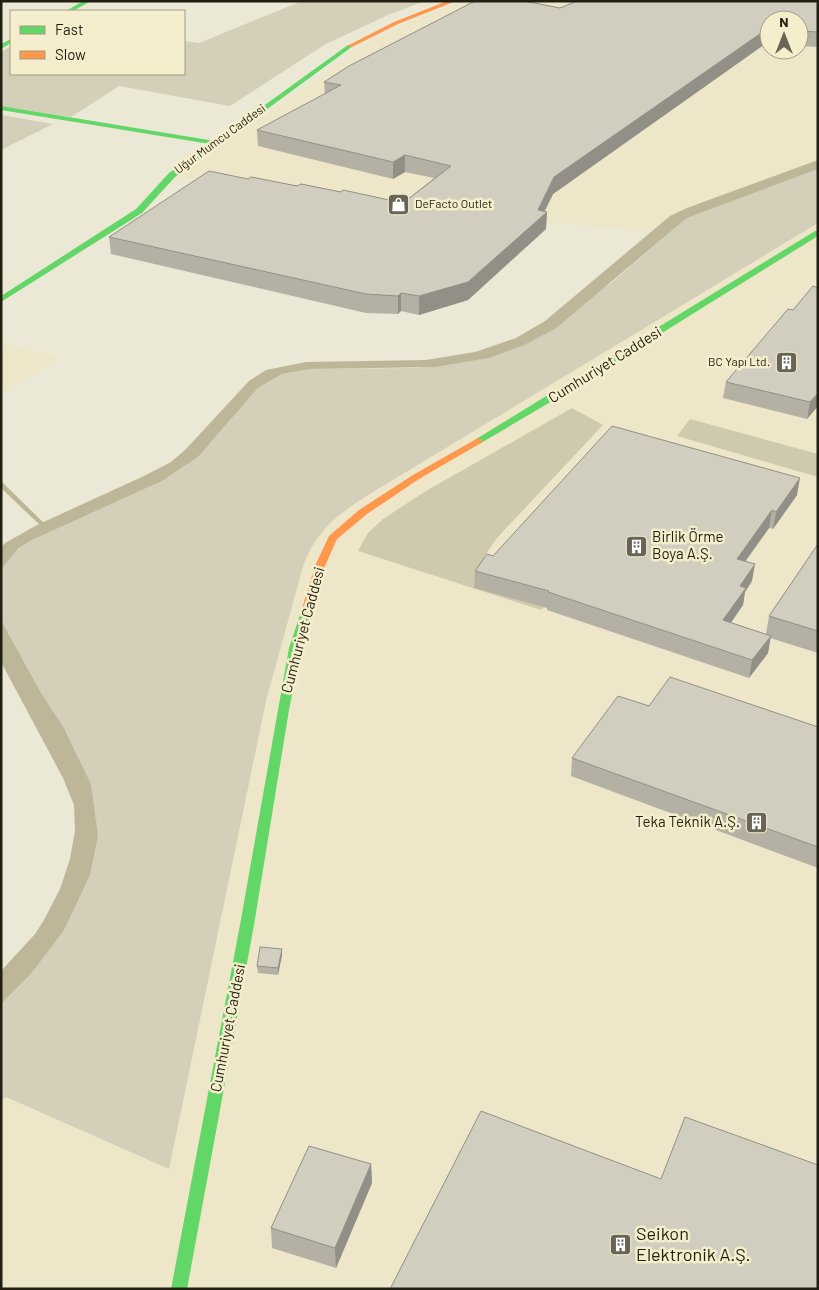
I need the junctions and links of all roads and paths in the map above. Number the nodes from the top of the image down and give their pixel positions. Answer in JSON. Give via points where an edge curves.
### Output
{"nodes":[{"id":1,"x":88,"y":1,"type":"edge"},
{"id":2,"x":453,"y":1,"type":"edge"},
{"id":3,"x":71,"y":10,"type":"edge"},
{"id":4,"x":1,"y":108,"type":"edge"},
{"id":5,"x":216,"y":143,"type":"junction"},
{"id":6,"x":818,"y":233,"type":"edge"},
{"id":7,"x":1,"y":300,"type":"edge"},
{"id":8,"x":179,"y":1289,"type":"edge"}],
"edges":[{"from":1,"to":3,"type":"street"},
{"from":2,"to":5,"type":"street","name":"Uğur Mumcu Caddesi","via":[[396,23],[345,49]]},
{"from":4,"to":5,"type":"street"},
{"from":5,"to":7,"type":"street","name":"Uğur Mumcu Caddesi","via":[[172,175],[139,211]]},
{"from":6,"to":8,"type":"street","name":"Cumhuriyet Caddesi","via":[[416,477],[363,512],[333,538],[320,566],[292,666]]}]}
